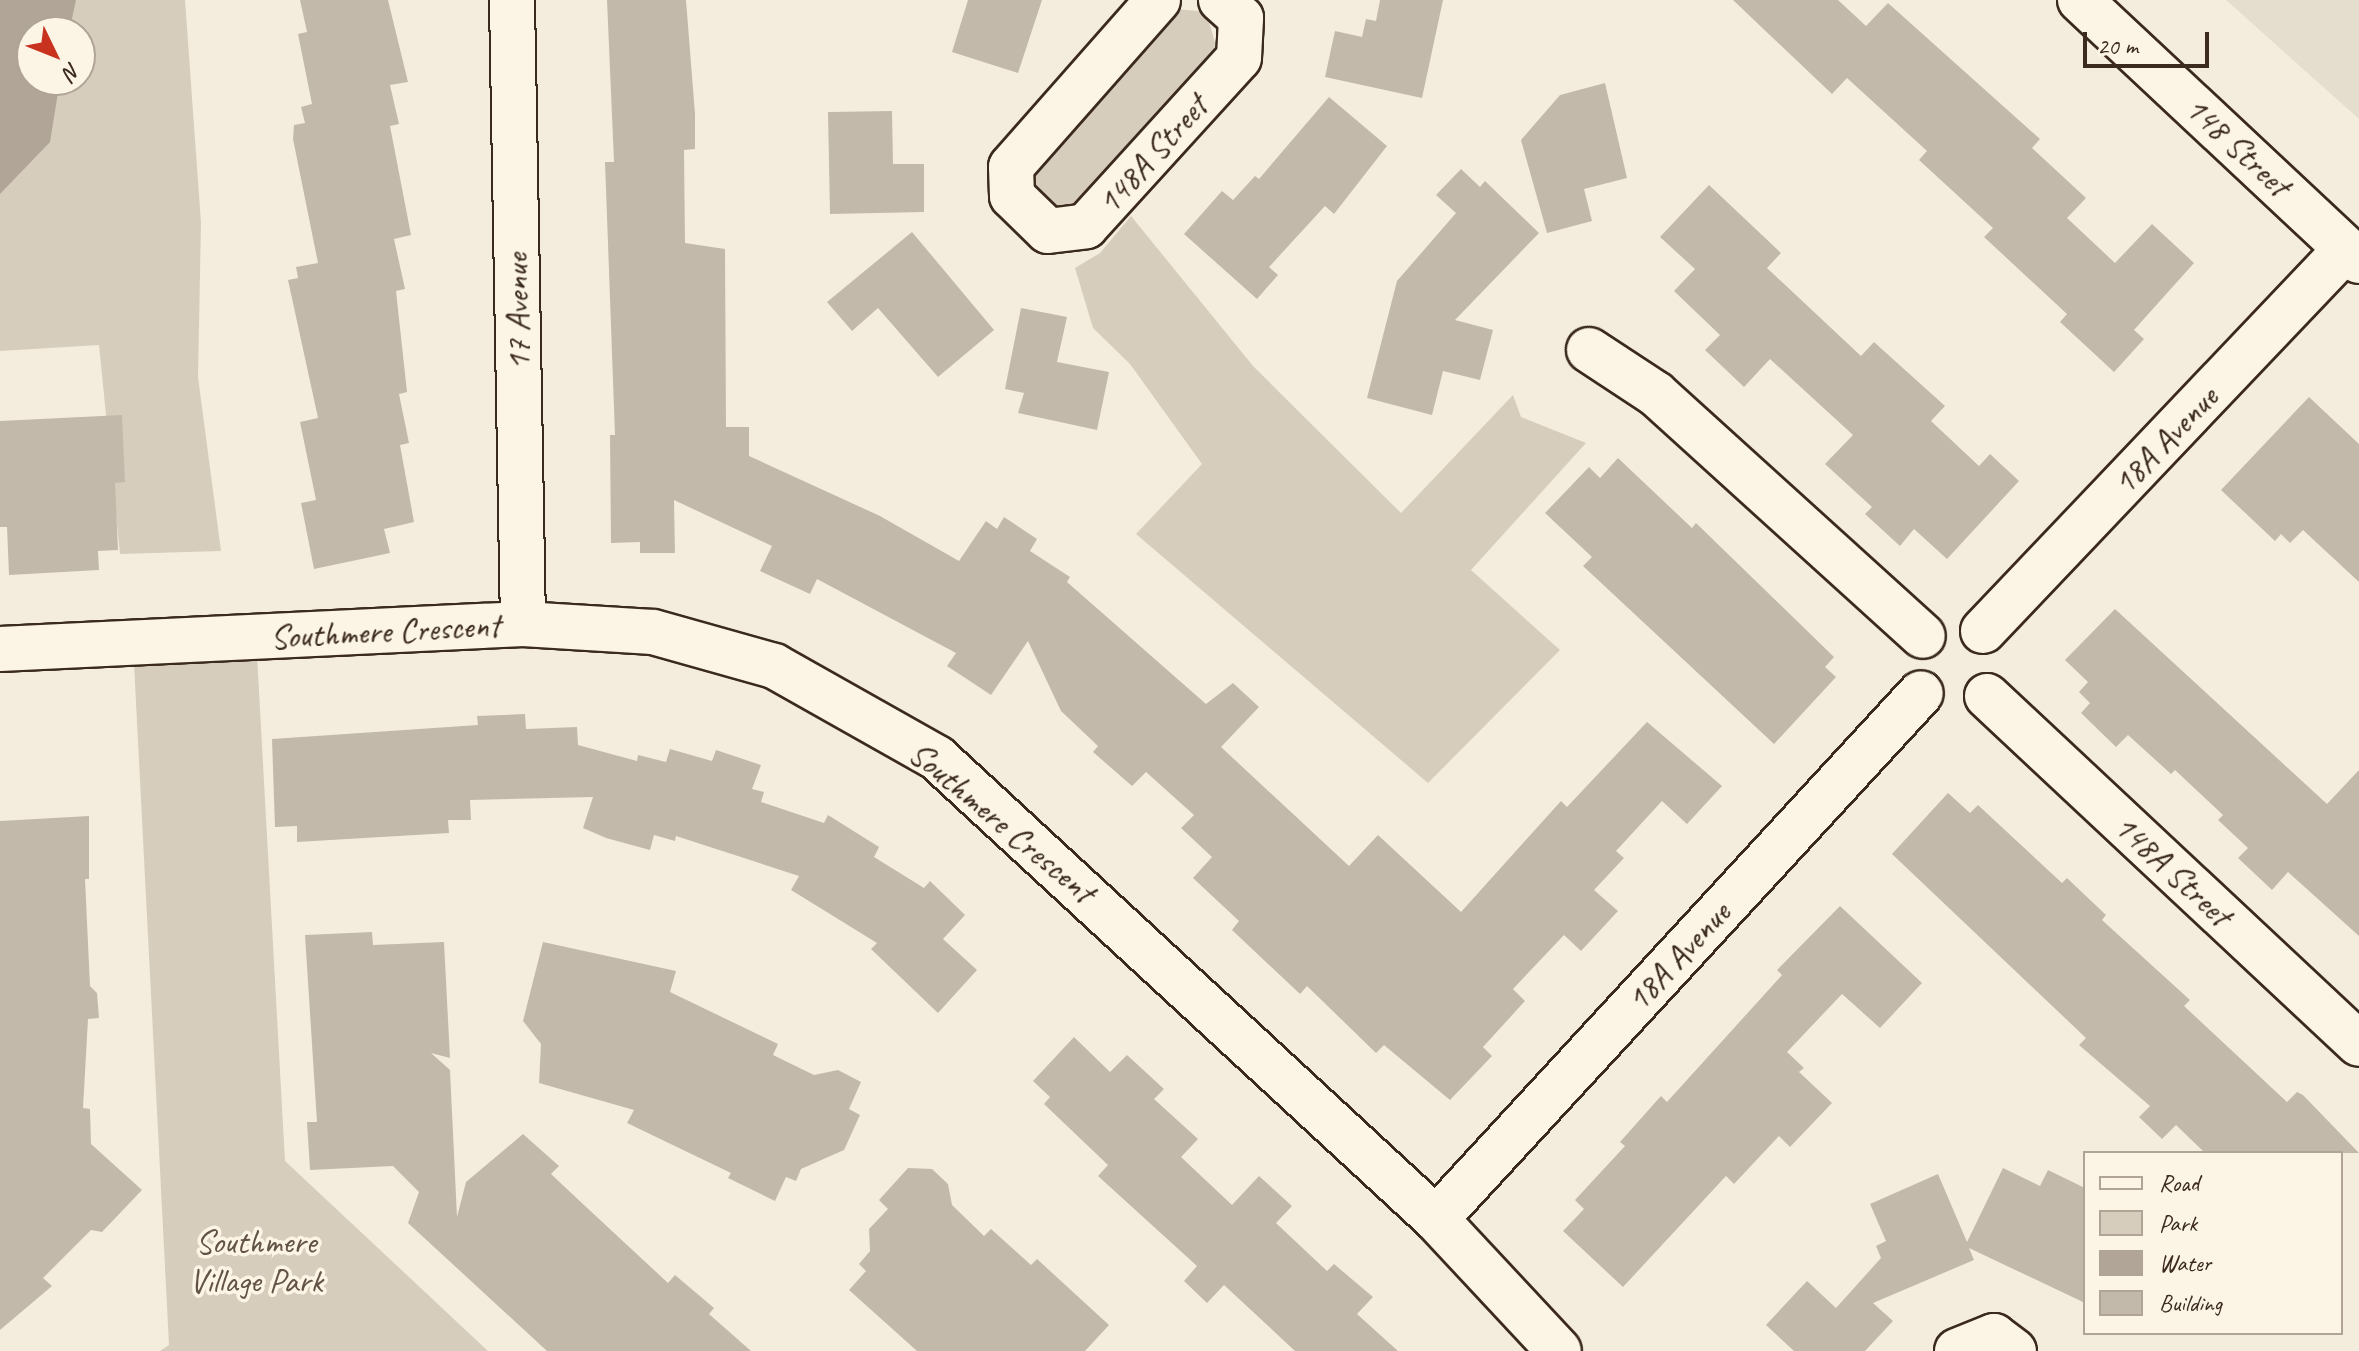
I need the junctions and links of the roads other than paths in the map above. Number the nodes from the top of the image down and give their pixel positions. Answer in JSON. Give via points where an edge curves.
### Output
{"nodes":[{"id":1,"x":512,"y":0,"type":"edge"},
{"id":2,"x":1158,"y":0,"type":"edge"},
{"id":3,"x":1221,"y":0,"type":"edge"},
{"id":4,"x":2080,"y":0,"type":"edge"},
{"id":5,"x":2353,"y":255,"type":"edge"},
{"id":6,"x":1589,"y":350,"type":"dead end"},
{"id":7,"x":523,"y":624,"type":"junction"},
{"id":8,"x":1983,"y":631,"type":"junction"},
{"id":9,"x":1923,"y":636,"type":"junction"},
{"id":10,"x":0,"y":649,"type":"edge"},
{"id":11,"x":1921,"y":693,"type":"junction"},
{"id":12,"x":1987,"y":696,"type":"junction"},
{"id":13,"x":2359,"y":1044,"type":"edge"},
{"id":14,"x":1436,"y":1219,"type":"junction"},
{"id":15,"x":1559,"y":1351,"type":"edge"},
{"id":16,"x":1957,"y":1351,"type":"edge"},
{"id":17,"x":2014,"y":1351,"type":"edge"}],
"edges":[{"from":1,"to":7,"type":"street","name":"17 Avenue"},
{"from":2,"to":3,"type":"street","name":"148A Street","via":[[1011,167],[1012,196],[1048,231],[1086,226],[1239,58],[1241,18]]},
{"from":4,"to":5,"type":"street","name":"148 Street"},
{"from":5,"to":8,"type":"street","name":"18A Avenue"},
{"from":6,"to":9,"type":"street","via":[[1656,394]]},
{"from":7,"to":10,"type":"street","name":"Southmere Crescent"},
{"from":7,"to":14,"type":"street","name":"Southmere Crescent","via":[[653,632],[774,666],[937,758]]},
{"from":8,"to":9,"type":"street","via":[[1948,621]]},
{"from":8,"to":12,"type":"street","via":[[1999,662]]},
{"from":9,"to":11,"type":"street","via":[[1912,659]]},
{"from":11,"to":12,"type":"street","via":[[1932,702],[1960,708]]},
{"from":11,"to":14,"type":"street","name":"18A Avenue"},
{"from":12,"to":13,"type":"street","name":"148A Street"},
{"from":14,"to":15,"type":"street","name":"Southmere Crescent"},
{"from":16,"to":17,"type":"street","via":[[1994,1336]]}]}
